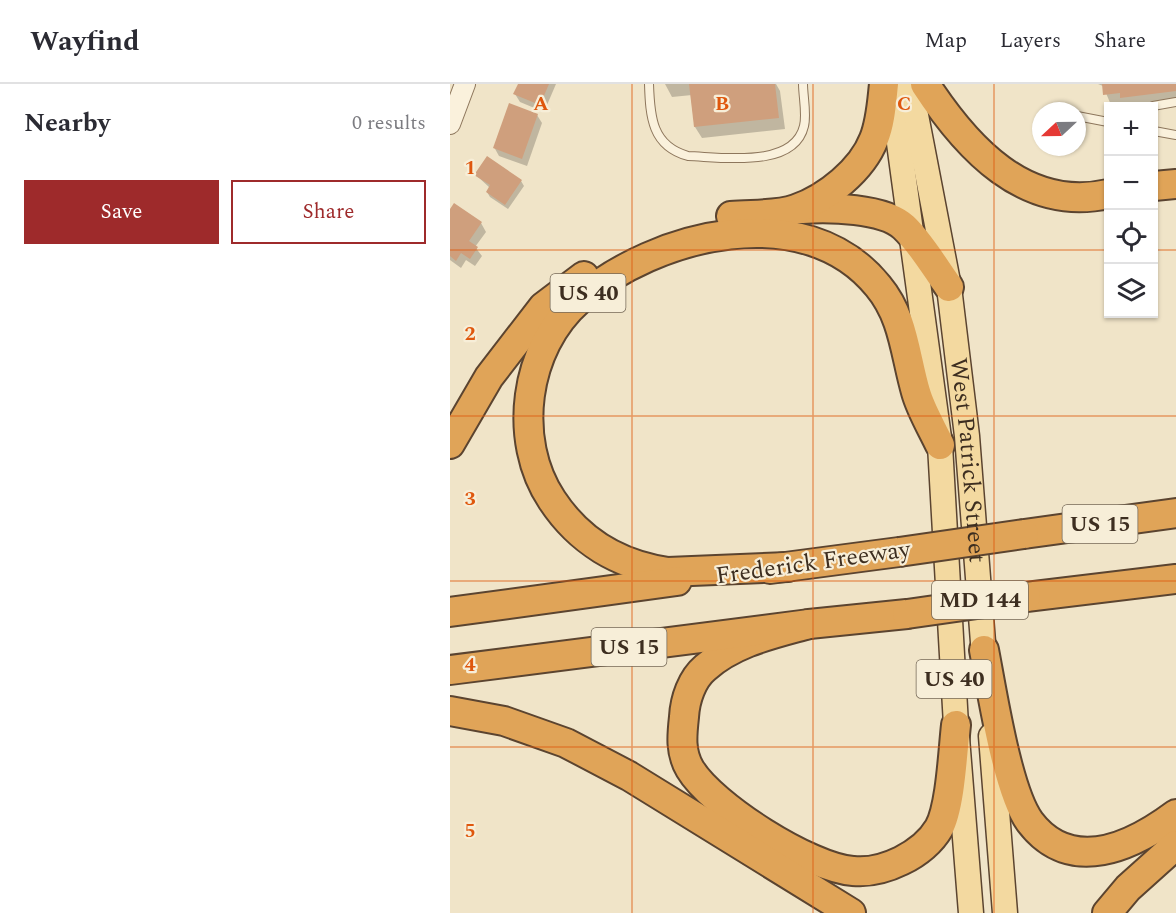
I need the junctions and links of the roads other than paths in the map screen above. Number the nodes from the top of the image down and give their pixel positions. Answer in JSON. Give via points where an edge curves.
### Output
{"nodes":[{"id":1,"x":465,"y":84,"type":"edge"},
{"id":2,"x":648,"y":84,"type":"edge"},
{"id":3,"x":802,"y":84,"type":"edge"},
{"id":4,"x":884,"y":84,"type":"edge"},
{"id":5,"x":891,"y":84,"type":"edge"},
{"id":6,"x":910,"y":84,"type":"edge"},
{"id":7,"x":925,"y":84,"type":"edge"},
{"id":8,"x":1176,"y":102,"type":"edge"},
{"id":9,"x":1158,"y":105,"type":"edge"},
{"id":10,"x":1086,"y":118,"type":"edge"},
{"id":11,"x":1104,"y":121,"type":"edge"},
{"id":12,"x":450,"y":124,"type":"edge"},
{"id":13,"x":1158,"y":132,"type":"edge"},
{"id":14,"x":1176,"y":135,"type":"edge"},
{"id":15,"x":1176,"y":184,"type":"edge"},
{"id":16,"x":1158,"y":186,"type":"edge"},
{"id":17,"x":1104,"y":194,"type":"edge"},
{"id":18,"x":795,"y":209,"type":"junction"},
{"id":19,"x":914,"y":240,"type":"junction"},
{"id":20,"x":949,"y":287,"type":"junction"},
{"id":21,"x":450,"y":444,"type":"edge"},
{"id":22,"x":940,"y":445,"type":"junction"},
{"id":23,"x":1176,"y":513,"type":"edge"},
{"id":24,"x":788,"y":567,"type":"junction"},
{"id":25,"x":1169,"y":582,"type":"edge"},
{"id":26,"x":450,"y":612,"type":"edge"},
{"id":27,"x":809,"y":624,"type":"junction"},
{"id":28,"x":984,"y":650,"type":"junction"},
{"id":29,"x":450,"y":670,"type":"edge"},
{"id":30,"x":450,"y":711,"type":"edge"},
{"id":31,"x":956,"y":725,"type":"junction"},
{"id":32,"x":1176,"y":814,"type":"edge"},
{"id":33,"x":1176,"y":844,"type":"edge"},
{"id":34,"x":851,"y":913,"type":"edge"},
{"id":35,"x":971,"y":913,"type":"edge"},
{"id":36,"x":1005,"y":913,"type":"edge"},
{"id":37,"x":1107,"y":913,"type":"edge"}],
"edges":[{"from":1,"to":12,"type":"street"},
{"from":2,"to":3,"type":"lane","via":[[655,131],[676,153],[765,158],[783,152],[804,126]]},
{"from":4,"to":18,"type":"highway","via":[[879,122],[866,154],[844,179]]},
{"from":5,"to":19,"type":"main road","name":"West Patrick Street"},
{"from":6,"to":20,"type":"main road","name":"West Patrick Street","number":"MD 144"},
{"from":7,"to":17,"type":"highway","via":[[961,134],[989,162],[1015,180],[1060,196]]},
{"from":8,"to":9,"type":"lane"},
{"from":10,"to":11,"type":"lane"},
{"from":13,"to":14,"type":"lane"},
{"from":15,"to":16,"type":"highway"},
{"from":18,"to":19,"type":"highway","via":[[836,206],[875,214],[904,226]]},
{"from":18,"to":21,"type":"highway","via":[[716,218],[666,235],[596,267],[543,307],[489,377]]},
{"from":19,"to":20,"type":"highway"},
{"from":19,"to":22,"type":"main road","name":"West Patrick Street"},
{"from":20,"to":28,"type":"main road","name":"West Patrick Street","number":"MD 144","via":[[967,436]]},
{"from":22,"to":24,"type":"highway","number":"US 40","via":[[916,394],[904,337],[890,302],[861,267],[823,244],[771,232],[695,241],[627,268],[577,302],[544,348],[529,401],[528,425],[534,459],[558,509],[600,550],[651,570]]},
{"from":22,"to":31,"type":"main road","name":"West Patrick Street","number":"US 40"},
{"from":23,"to":24,"type":"highway","name":"Frederick Freeway","number":"US 15","bridge":true},
{"from":24,"to":26,"type":"highway","name":"Frederick Freeway","number":"US 15"},
{"from":25,"to":27,"type":"highway","number":"US 15","bridge":true},
{"from":27,"to":29,"type":"highway","number":"US 15"},
{"from":27,"to":31,"type":"highway","via":[[745,642],[705,668],[690,688],[684,710],[683,753],[702,787],[729,810],[781,843],[837,869],[854,871],[893,865],[939,828],[946,805]]},
{"from":28,"to":32,"type":"highway","via":[[1019,802],[1030,822],[1047,838],[1066,848],[1105,851],[1140,839]]},
{"from":28,"to":36,"type":"main road","name":"West Patrick Street","number":"MD 144"},
{"from":30,"to":34,"type":"highway","via":[[504,722],[566,743],[629,776]]},
{"from":31,"to":35,"type":"main road","name":"West Patrick Street","number":"US 40"},
{"from":33,"to":37,"type":"highway"}]}
